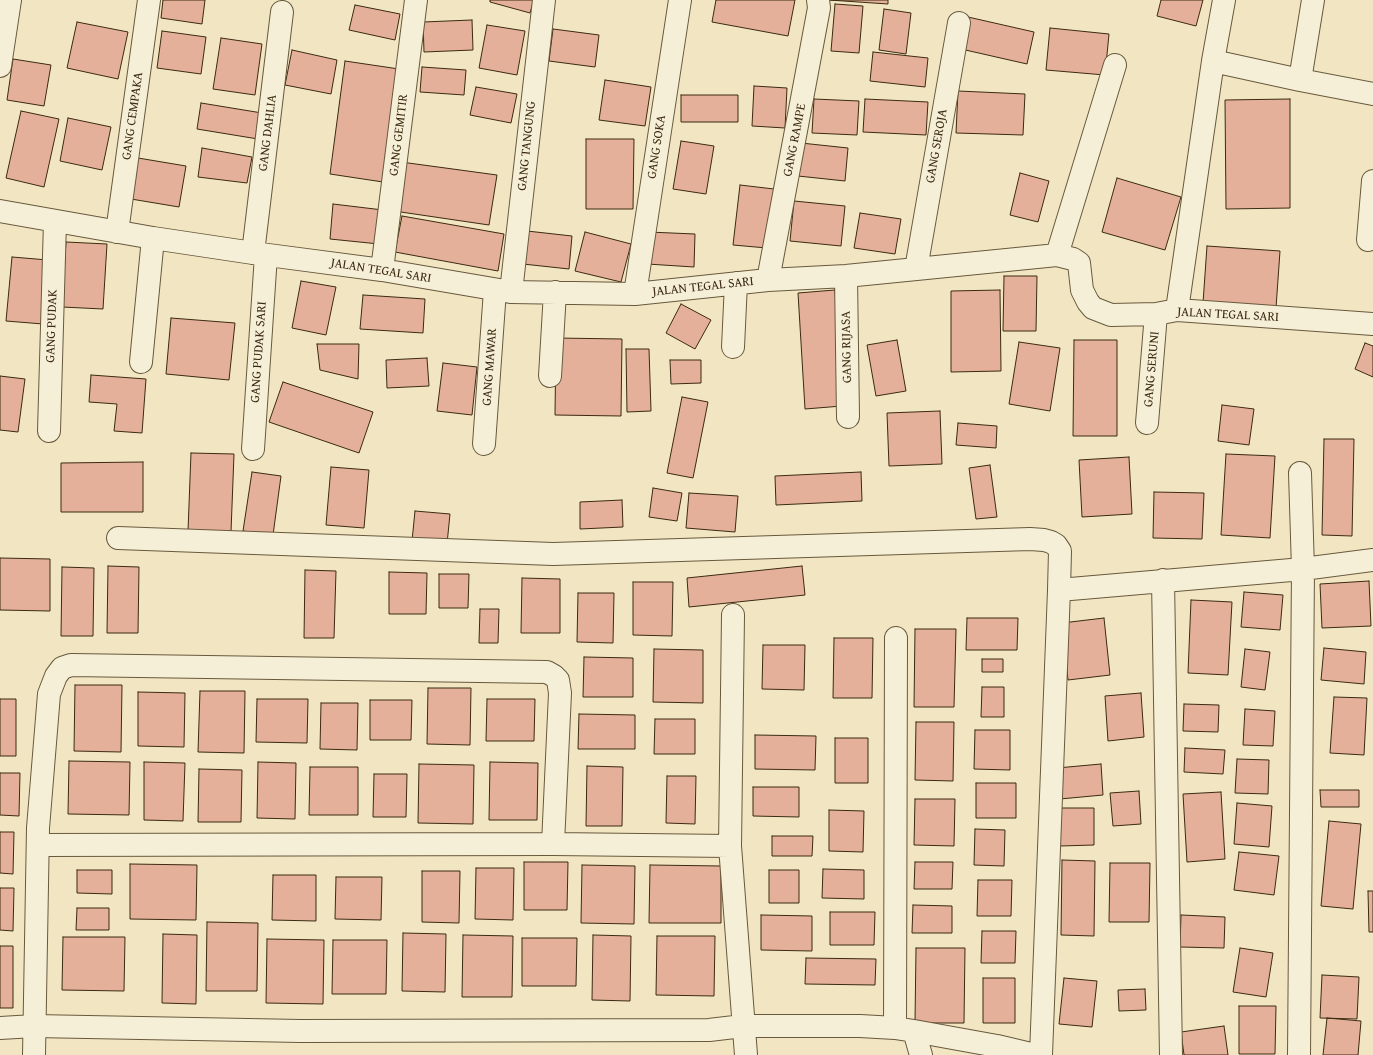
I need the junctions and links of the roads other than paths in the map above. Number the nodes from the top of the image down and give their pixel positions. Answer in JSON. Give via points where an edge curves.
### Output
{"nodes":[{"id":1,"x":10,"y":0,"type":"edge"},
{"id":2,"x":149,"y":0,"type":"edge"},
{"id":3,"x":416,"y":0,"type":"edge"},
{"id":4,"x":544,"y":0,"type":"edge"},
{"id":5,"x":680,"y":0,"type":"edge"},
{"id":6,"x":818,"y":0,"type":"edge"},
{"id":7,"x":1224,"y":0,"type":"edge"},
{"id":8,"x":1313,"y":0,"type":"edge"},
{"id":9,"x":282,"y":12,"type":"dead end"},
{"id":10,"x":959,"y":23,"type":"dead end"},
{"id":11,"x":1213,"y":61,"type":"junction"},
{"id":12,"x":0,"y":66,"type":"edge"},
{"id":13,"x":1115,"y":66,"type":"dead end"},
{"id":14,"x":1300,"y":80,"type":"junction"},
{"id":15,"x":1373,"y":94,"type":"edge"},
{"id":16,"x":1373,"y":182,"type":"edge"},
{"id":17,"x":0,"y":211,"type":"edge"},
{"id":18,"x":54,"y":221,"type":"junction"},
{"id":19,"x":116,"y":232,"type":"junction"},
{"id":20,"x":152,"y":238,"type":"junction"},
{"id":21,"x":1368,"y":240,"type":"dead end"},
{"id":22,"x":260,"y":254,"type":"junction"},
{"id":23,"x":1057,"y":255,"type":"junction"},
{"id":24,"x":916,"y":269,"type":"junction"},
{"id":25,"x":382,"y":270,"type":"junction"},
{"id":26,"x":846,"y":276,"type":"junction"},
{"id":27,"x":768,"y":280,"type":"junction"},
{"id":28,"x":736,"y":283,"type":"junction"},
{"id":29,"x":503,"y":291,"type":"junction"},
{"id":30,"x":555,"y":292,"type":"junction"},
{"id":31,"x":635,"y":294,"type":"junction"},
{"id":32,"x":1177,"y":310,"type":"junction"},
{"id":33,"x":1156,"y":314,"type":"junction"},
{"id":34,"x":1373,"y":324,"type":"edge"},
{"id":35,"x":733,"y":347,"type":"dead end"},
{"id":36,"x":140,"y":362,"type":"dead end"},
{"id":37,"x":550,"y":376,"type":"dead end"},
{"id":38,"x":848,"y":417,"type":"dead end"},
{"id":39,"x":1147,"y":423,"type":"dead end"},
{"id":40,"x":49,"y":431,"type":"dead end"},
{"id":41,"x":484,"y":444,"type":"dead end"},
{"id":42,"x":253,"y":449,"type":"dead end"},
{"id":43,"x":1300,"y":473,"type":"dead end"},
{"id":44,"x":118,"y":538,"type":"dead end"},
{"id":45,"x":1373,"y":560,"type":"edge"},
{"id":46,"x":1303,"y":569,"type":"junction"},
{"id":47,"x":1163,"y":580,"type":"junction"},
{"id":48,"x":1059,"y":590,"type":"junction"},
{"id":49,"x":733,"y":615,"type":"dead end"},
{"id":50,"x":896,"y":638,"type":"dead end"},
{"id":51,"x":553,"y":844,"type":"junction"},
{"id":52,"x":38,"y":845,"type":"junction"},
{"id":53,"x":730,"y":846,"type":"junction"},
{"id":54,"x":34,"y":1026,"type":"junction"},
{"id":55,"x":743,"y":1026,"type":"junction"},
{"id":56,"x":0,"y":1028,"type":"edge"},
{"id":57,"x":904,"y":1030,"type":"junction"},
{"id":58,"x":34,"y":1055,"type":"edge"},
{"id":59,"x":746,"y":1055,"type":"edge"},
{"id":60,"x":921,"y":1055,"type":"edge"},
{"id":61,"x":1035,"y":1055,"type":"edge"},
{"id":62,"x":1041,"y":1055,"type":"edge"},
{"id":63,"x":1170,"y":1055,"type":"edge"},
{"id":64,"x":1298,"y":1055,"type":"edge"}],
"edges":[{"from":1,"to":12,"type":"street"},
{"from":2,"to":19,"type":"street","name":"GANG CEMPAKA"},
{"from":3,"to":25,"type":"street","name":"GANG GEMITIR"},
{"from":4,"to":29,"type":"street","name":"GANG TANGUNG"},
{"from":5,"to":31,"type":"street","name":"GANG SOKA"},
{"from":6,"to":27,"type":"street","name":"GANG RAMPE","via":[[819,8]]},
{"from":7,"to":11,"type":"street"},
{"from":8,"to":14,"type":"street"},
{"from":9,"to":22,"type":"street","name":"GANG DAHLIA"},
{"from":10,"to":24,"type":"street","name":"GANG SEROJA"},
{"from":11,"to":14,"type":"street"},
{"from":11,"to":32,"type":"street"},
{"from":13,"to":23,"type":"street"},
{"from":14,"to":15,"type":"street"},
{"from":16,"to":21,"type":"street"},
{"from":17,"to":18,"type":"street","name":"JALAN TEGAL SARI"},
{"from":18,"to":19,"type":"street","name":"JALAN TEGAL SARI"},
{"from":18,"to":40,"type":"street","name":"GANG PUDAK"},
{"from":19,"to":20,"type":"street","name":"JALAN TEGAL SARI"},
{"from":20,"to":22,"type":"street","name":"JALAN TEGAL SARI"},
{"from":20,"to":36,"type":"street"},
{"from":22,"to":25,"type":"street","name":"JALAN TEGAL SARI"},
{"from":22,"to":42,"type":"street","name":"GANG PUDAK SARI"},
{"from":23,"to":24,"type":"street","name":"JALAN TEGAL SARI"},
{"from":23,"to":33,"type":"street","name":"JALAN TEGAL SARI","via":[[1079,263],[1082,290],[1094,308],[1111,315]]},
{"from":24,"to":26,"type":"street","name":"JALAN TEGAL SARI"},
{"from":25,"to":29,"type":"street","name":"JALAN TEGAL SARI"},
{"from":26,"to":27,"type":"street","name":"JALAN TEGAL SARI"},
{"from":26,"to":38,"type":"street","name":"GANG RIJASA"},
{"from":27,"to":28,"type":"street","name":"JALAN TEGAL SARI"},
{"from":28,"to":31,"type":"street","name":"JALAN TEGAL SARI"},
{"from":28,"to":35,"type":"street"},
{"from":29,"to":30,"type":"street","name":"JALAN TEGAL SARI"},
{"from":29,"to":41,"type":"street","name":"GANG MAWAR"},
{"from":30,"to":31,"type":"street","name":"JALAN TEGAL SARI"},
{"from":30,"to":37,"type":"street"},
{"from":32,"to":33,"type":"street","name":"JALAN TEGAL SARI"},
{"from":32,"to":34,"type":"street","name":"JALAN TEGAL SARI"},
{"from":33,"to":39,"type":"street","name":"GANG SERUNI"},
{"from":43,"to":46,"type":"street"},
{"from":44,"to":48,"type":"street","via":[[553,554],[1044,540],[1056,545],[1060,551]]},
{"from":45,"to":46,"type":"street"},
{"from":46,"to":47,"type":"street"},
{"from":46,"to":64,"type":"street"},
{"from":47,"to":48,"type":"street"},
{"from":47,"to":63,"type":"street"},
{"from":48,"to":62,"type":"street"},
{"from":49,"to":53,"type":"street"},
{"from":50,"to":57,"type":"street"},
{"from":51,"to":52,"type":"street"},
{"from":51,"to":52,"type":"street","via":[[560,693],[558,680],[547,672],[71,665],[62,668],[49,694]]},
{"from":51,"to":53,"type":"street"},
{"from":52,"to":54,"type":"street"},
{"from":53,"to":55,"type":"street"},
{"from":54,"to":55,"type":"street","via":[[301,1031],[709,1030]]},
{"from":54,"to":56,"type":"street"},
{"from":54,"to":58,"type":"street"},
{"from":55,"to":57,"type":"street","via":[[860,1026]]},
{"from":55,"to":59,"type":"street"},
{"from":57,"to":60,"type":"street"},
{"from":57,"to":61,"type":"street"}]}
